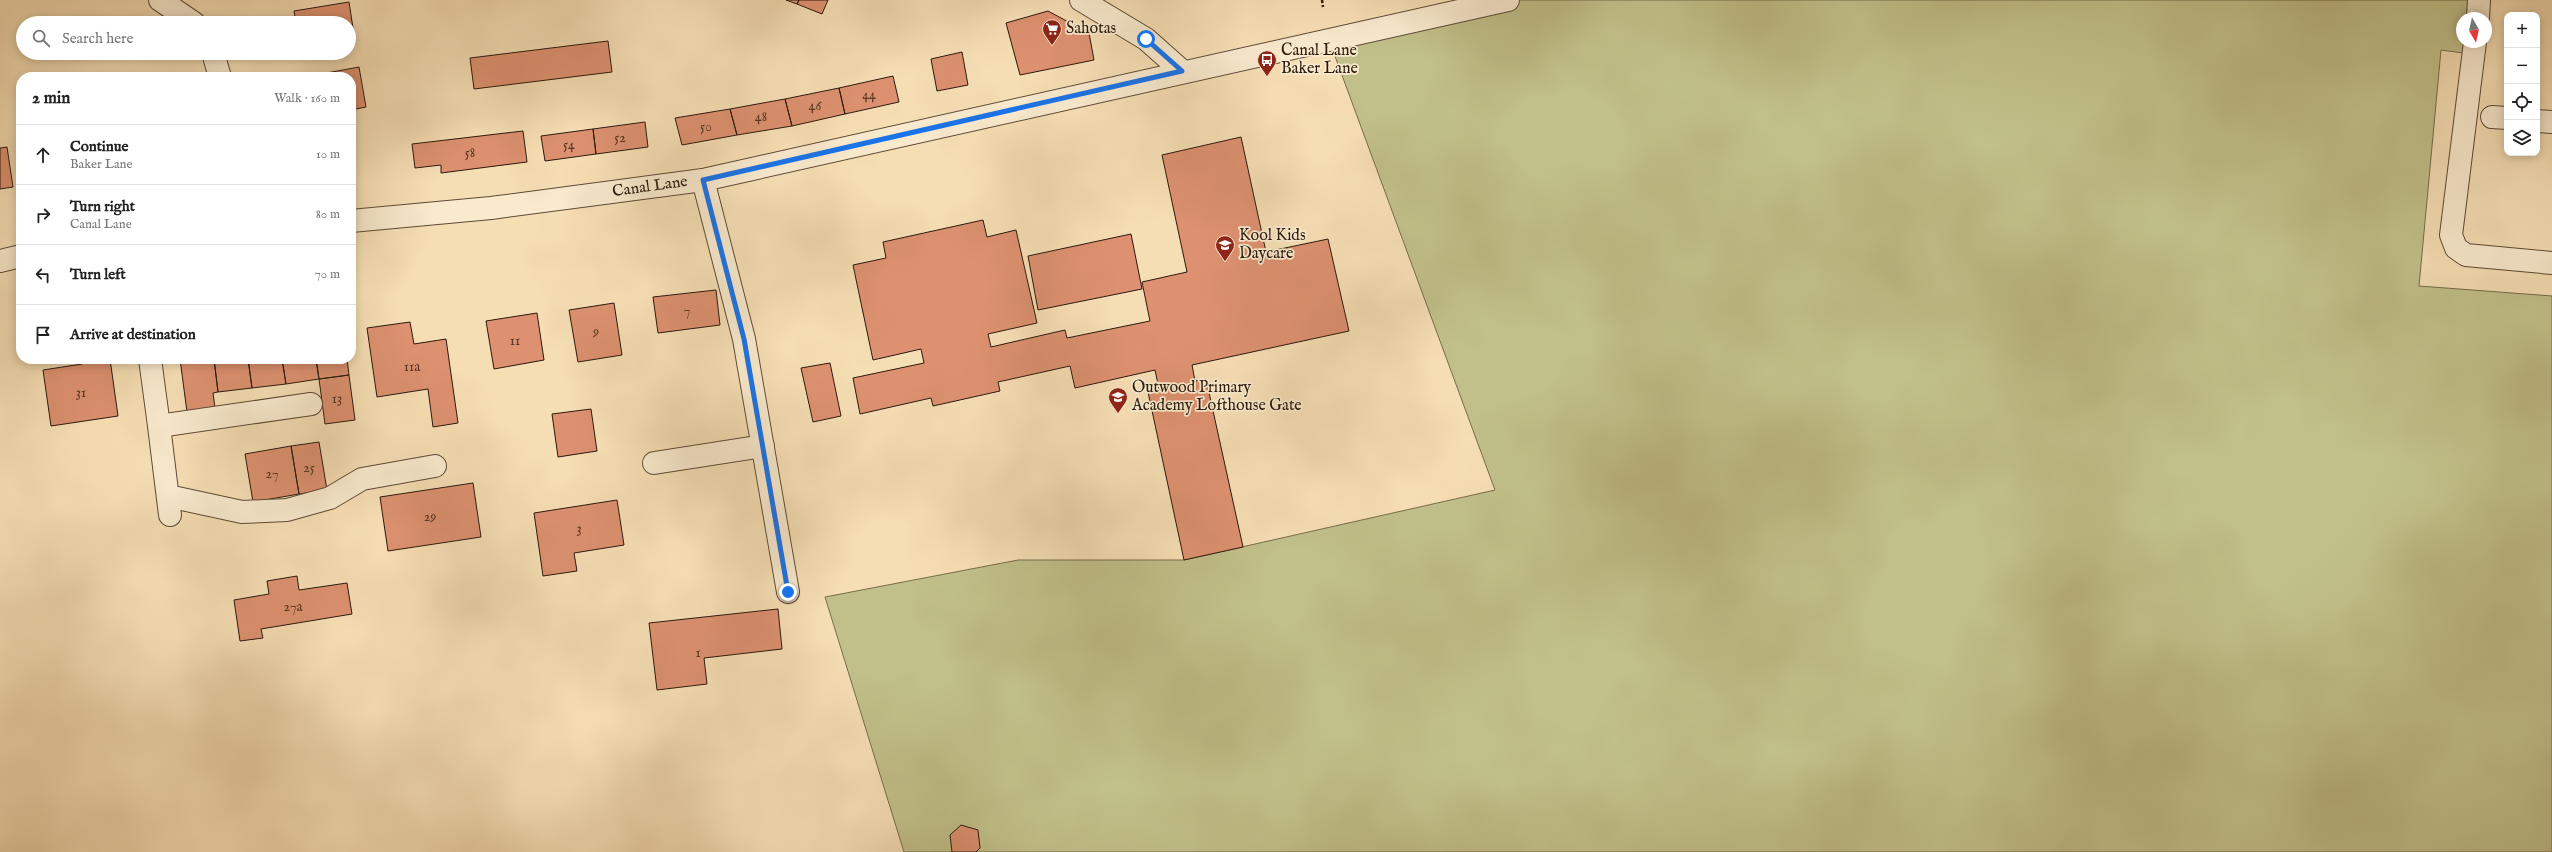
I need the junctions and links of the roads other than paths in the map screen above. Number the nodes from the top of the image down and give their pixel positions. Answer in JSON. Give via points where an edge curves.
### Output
{"nodes":[{"id":1,"x":160,"y":0,"type":"edge"},
{"id":2,"x":1081,"y":0,"type":"edge"},
{"id":3,"x":1508,"y":0,"type":"edge"},
{"id":4,"x":2479,"y":0,"type":"edge"},
{"id":5,"x":2478,"y":12,"type":"edge"},
{"id":6,"x":184,"y":16,"type":"edge"},
{"id":7,"x":2474,"y":48,"type":"edge"},
{"id":8,"x":215,"y":60,"type":"edge"},
{"id":9,"x":1182,"y":71,"type":"junction"},
{"id":10,"x":219,"y":72,"type":"edge"},
{"id":11,"x":2540,"y":121,"type":"edge"},
{"id":12,"x":2552,"y":122,"type":"edge"},
{"id":13,"x":703,"y":180,"type":"junction"},
{"id":14,"x":356,"y":221,"type":"edge"},
{"id":15,"x":16,"y":257,"type":"edge"},
{"id":16,"x":0,"y":261,"type":"edge"},
{"id":17,"x":2552,"y":263,"type":"edge"},
{"id":18,"x":151,"y":364,"type":"edge"},
{"id":19,"x":311,"y":404,"type":"dead end"},
{"id":20,"x":159,"y":426,"type":"junction"},
{"id":21,"x":763,"y":446,"type":"junction"},
{"id":22,"x":654,"y":463,"type":"dead end"},
{"id":23,"x":435,"y":466,"type":"dead end"},
{"id":24,"x":788,"y":592,"type":"dead end"}],
"edges":[{"from":1,"to":6,"type":"street"},
{"from":2,"to":9,"type":"street","via":[[1146,39]]},
{"from":3,"to":9,"type":"street","name":"Canal Lane"},
{"from":4,"to":5,"type":"street"},
{"from":7,"to":17,"type":"street","via":[[2451,235],[2456,248],[2466,255]]},
{"from":8,"to":10,"type":"street"},
{"from":9,"to":13,"type":"street","name":"Canal Lane"},
{"from":11,"to":12,"type":"street"},
{"from":13,"to":14,"type":"street","name":"Canal Lane","via":[[491,208]]},
{"from":13,"to":21,"type":"street","via":[[744,339]]},
{"from":15,"to":16,"type":"street"},
{"from":18,"to":20,"type":"street"},
{"from":19,"to":20,"type":"street"},
{"from":20,"to":23,"type":"street","via":[[169,505],[242,512],[287,510],[330,498],[362,479]]},
{"from":21,"to":22,"type":"street"},
{"from":21,"to":24,"type":"street"}]}
